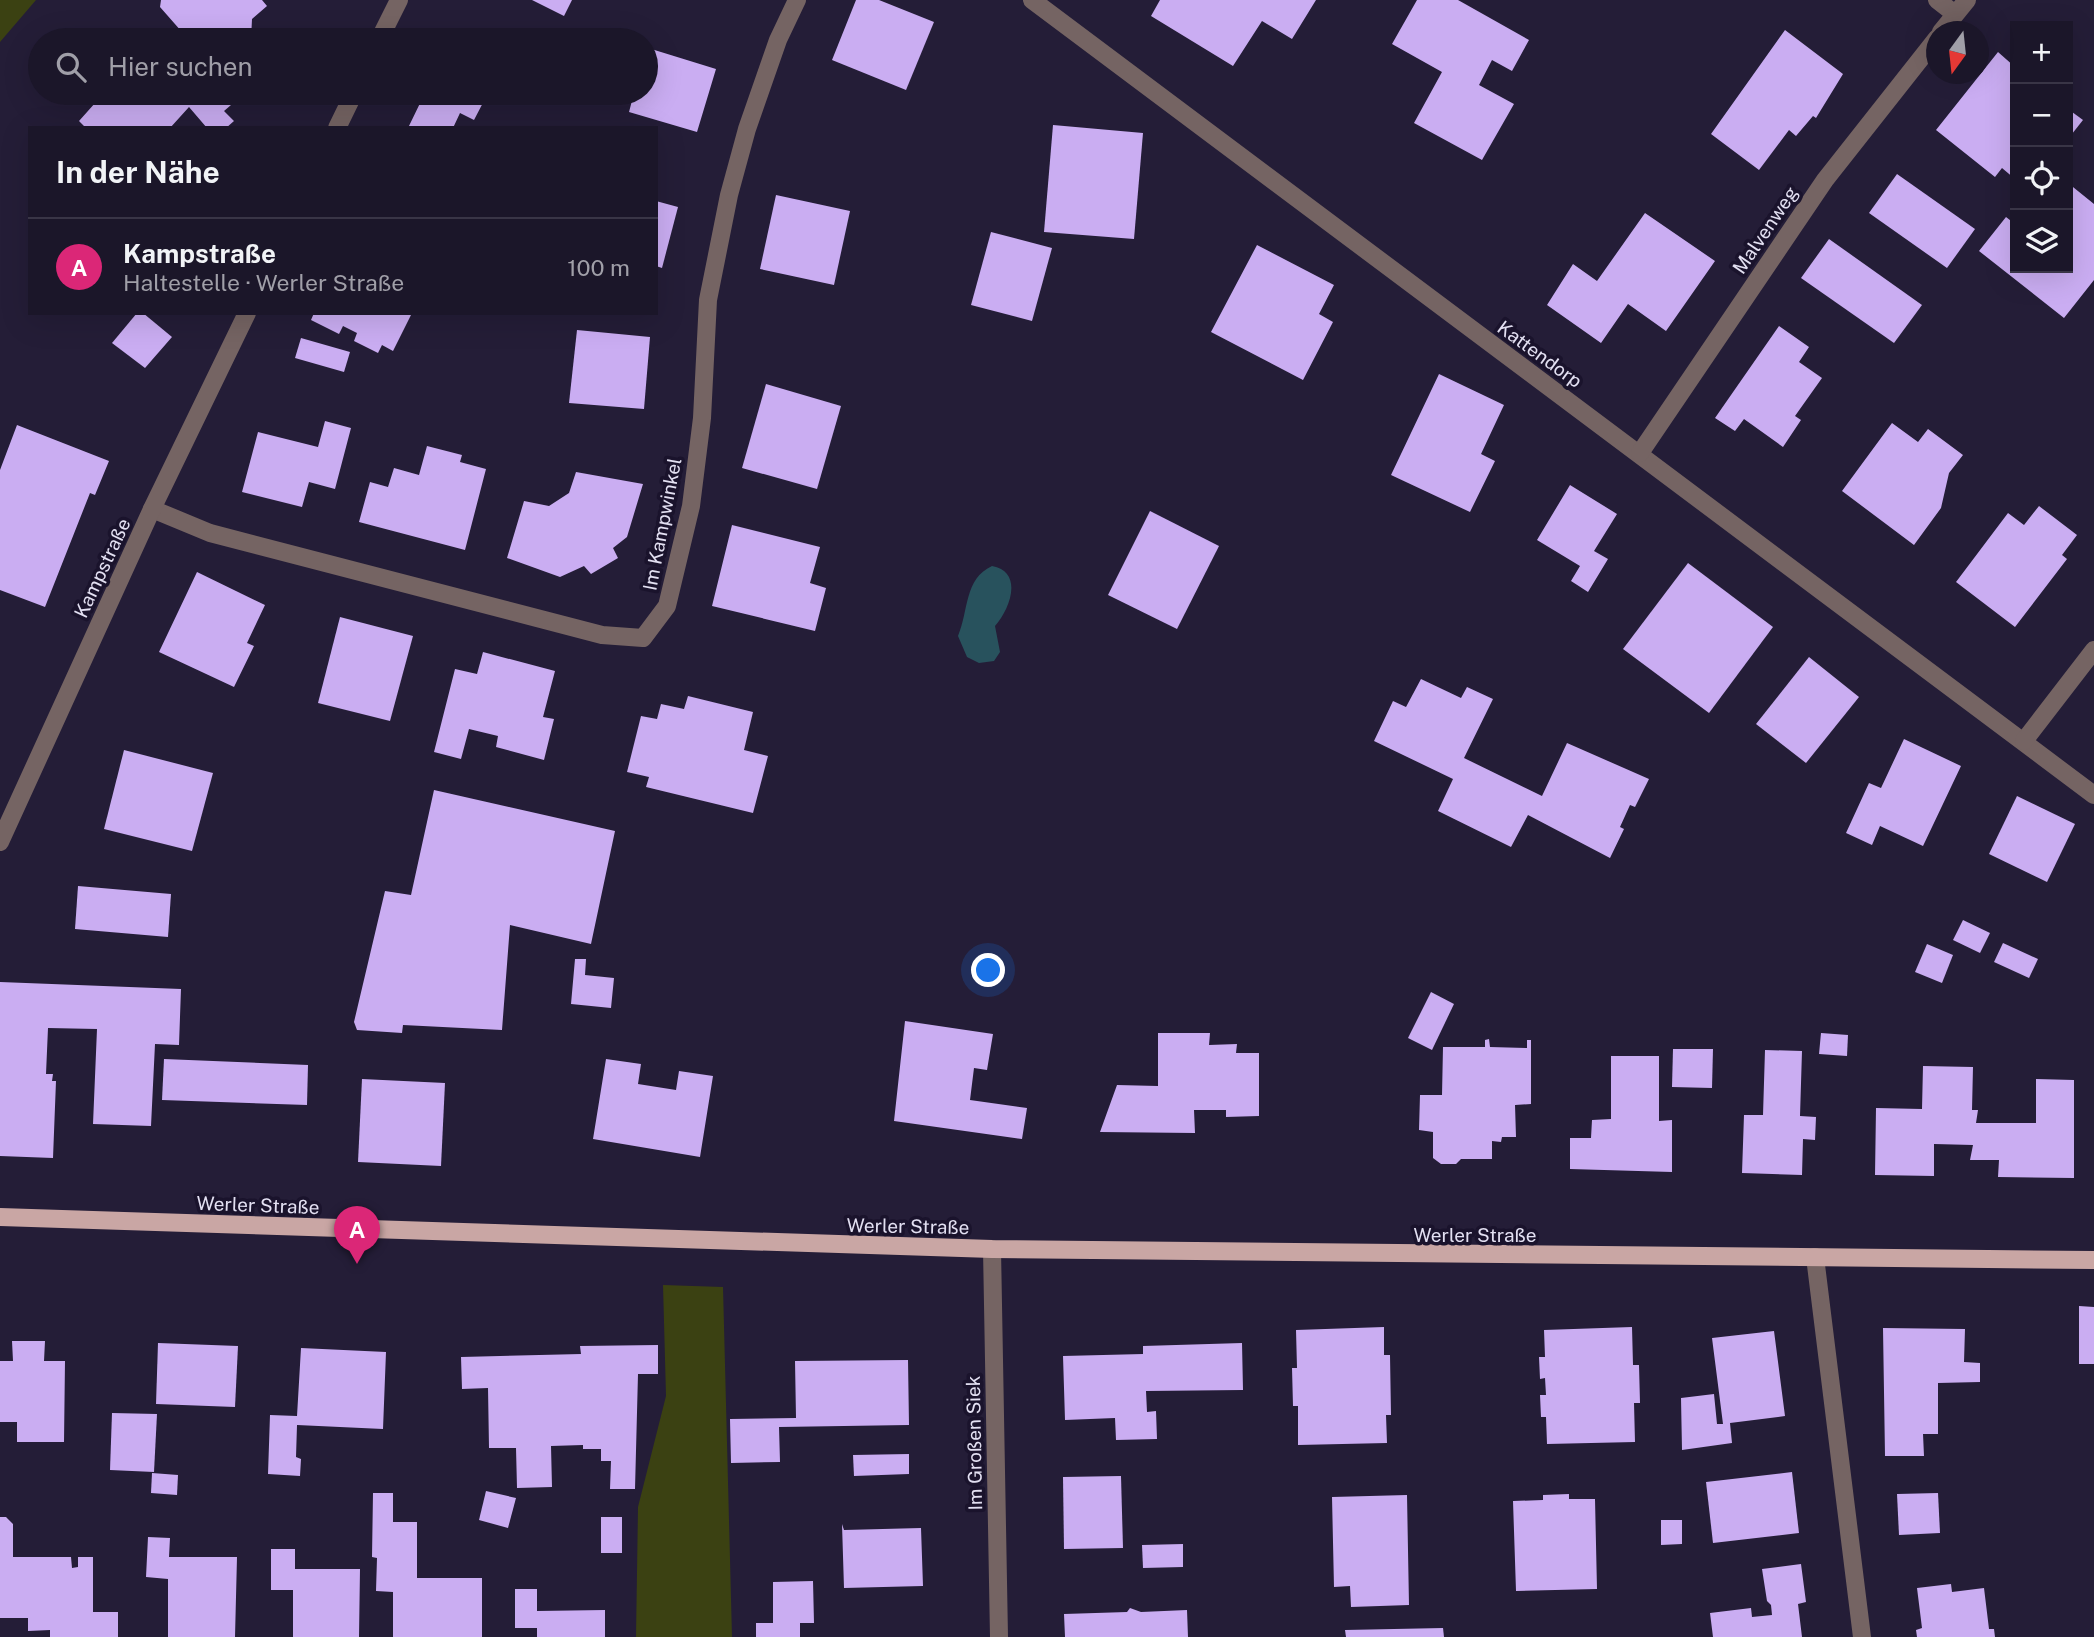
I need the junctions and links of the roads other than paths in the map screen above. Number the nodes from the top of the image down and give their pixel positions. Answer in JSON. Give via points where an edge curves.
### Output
{"nodes":[{"id":1,"x":399,"y":0,"type":"edge"},
{"id":2,"x":797,"y":0,"type":"edge"},
{"id":3,"x":1032,"y":0,"type":"edge"},
{"id":4,"x":1937,"y":0,"type":"edge"},
{"id":5,"x":1967,"y":0,"type":"edge"},
{"id":6,"x":1955,"y":15,"type":"junction"},
{"id":7,"x":1950,"y":21,"type":"edge"},
{"id":8,"x":385,"y":28,"type":"edge"},
{"id":9,"x":1926,"y":52,"type":"edge"},
{"id":10,"x":348,"y":105,"type":"edge"},
{"id":11,"x":338,"y":126,"type":"edge"},
{"id":12,"x":246,"y":315,"type":"edge"},
{"id":13,"x":1640,"y":453,"type":"junction"},
{"id":14,"x":152,"y":509,"type":"junction"},
{"id":15,"x":2094,"y":650,"type":"edge"},
{"id":16,"x":2024,"y":741,"type":"junction"},
{"id":17,"x":2094,"y":795,"type":"edge"},
{"id":18,"x":0,"y":842,"type":"edge"},
{"id":19,"x":0,"y":1217,"type":"edge"},
{"id":20,"x":992,"y":1249,"type":"junction"},
{"id":21,"x":1815,"y":1257,"type":"junction"},
{"id":22,"x":2094,"y":1260,"type":"edge"},
{"id":23,"x":999,"y":1637,"type":"edge"},
{"id":24,"x":1862,"y":1637,"type":"edge"}],
"edges":[{"from":1,"to":8,"type":"street"},
{"from":2,"to":14,"type":"street","name":"Im Kampwinkel","via":[[769,65],[729,195],[708,300],[702,418],[691,506],[667,606],[643,638],[602,635],[210,533]]},
{"from":3,"to":13,"type":"street","name":"Kattendorp"},
{"from":4,"to":6,"type":"street"},
{"from":5,"to":6,"type":"street"},
{"from":6,"to":7,"type":"street"},
{"from":9,"to":13,"type":"street","name":"Malvenweg","via":[[1825,180]]},
{"from":10,"to":11,"type":"street"},
{"from":12,"to":14,"type":"street","name":"Kampstraße"},
{"from":13,"to":16,"type":"street","name":"Kattendorp"},
{"from":14,"to":18,"type":"street","name":"Kampstraße"},
{"from":15,"to":16,"type":"street"},
{"from":16,"to":17,"type":"street","name":"Kattendorp"},
{"from":19,"to":20,"type":"main road","name":"Werler Straße"},
{"from":20,"to":21,"type":"main road","name":"Werler Straße"},
{"from":20,"to":23,"type":"street","name":"Im Großen Siek"},
{"from":21,"to":22,"type":"main road","name":"Werler Straße"},
{"from":21,"to":24,"type":"street"}]}
